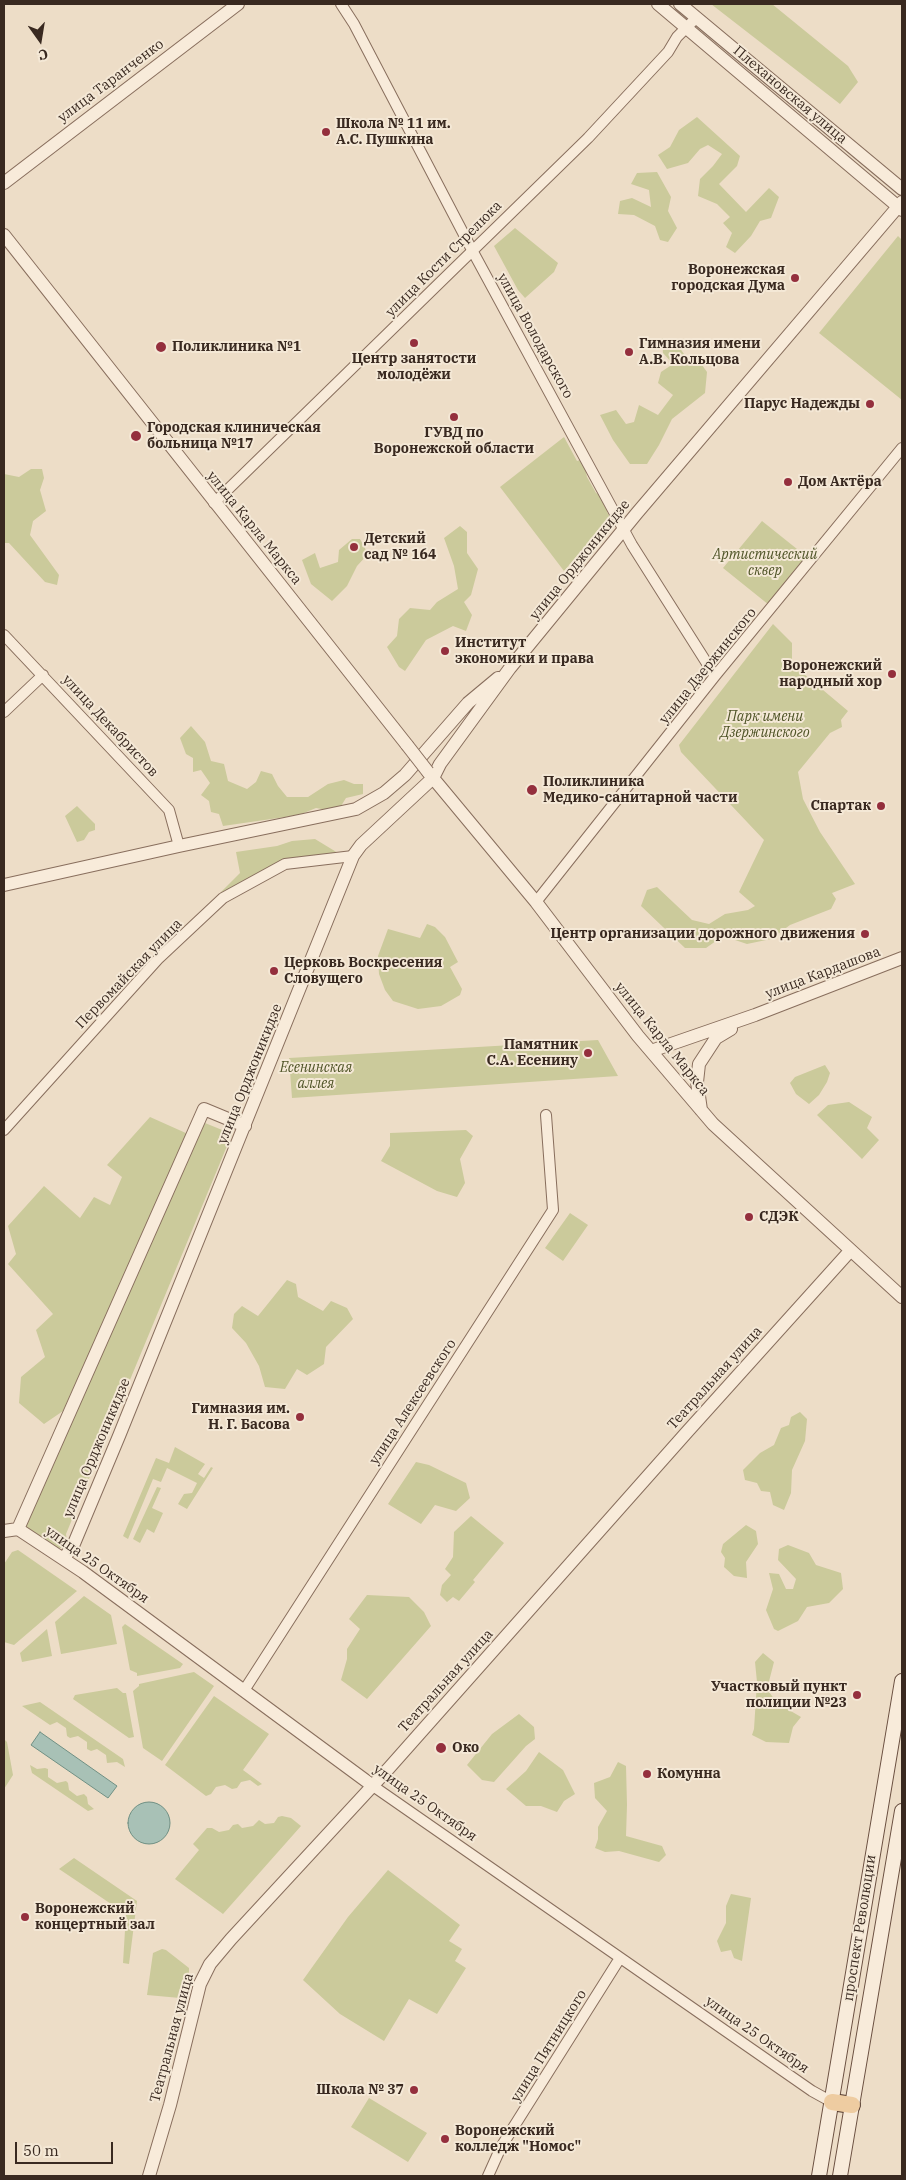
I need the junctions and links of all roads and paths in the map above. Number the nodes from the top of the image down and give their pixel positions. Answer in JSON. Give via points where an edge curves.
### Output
{"nodes":[{"id":1,"x":238,"y":4,"type":"edge"},
{"id":2,"x":341,"y":4,"type":"edge"},
{"id":3,"x":658,"y":4,"type":"edge"},
{"id":4,"x":680,"y":4,"type":"edge"},
{"id":5,"x":696,"y":18,"type":"junction"},
{"id":6,"x":686,"y":28,"type":"junction"},
{"id":7,"x":4,"y":183,"type":"edge"},
{"id":8,"x":902,"y":189,"type":"edge"},
{"id":9,"x":901,"y":206,"type":"edge"},
{"id":10,"x":4,"y":235,"type":"edge"},
{"id":11,"x":472,"y":250,"type":"junction"},
{"id":12,"x":902,"y":448,"type":"edge"},
{"id":13,"x":214,"y":503,"type":"junction"},
{"id":14,"x":625,"y":530,"type":"junction"},
{"id":15,"x":4,"y":635,"type":"edge"},
{"id":16,"x":510,"y":668,"type":"junction"},
{"id":17,"x":43,"y":675,"type":"junction"},
{"id":18,"x":716,"y":676,"type":"junction"},
{"id":19,"x":4,"y":712,"type":"edge"},
{"id":20,"x":430,"y":775,"type":"junction"},
{"id":21,"x":179,"y":846,"type":"junction"},
{"id":22,"x":353,"y":856,"type":"junction"},
{"id":23,"x":4,"y":885,"type":"edge"},
{"id":24,"x":536,"y":902,"type":"junction"},
{"id":25,"x":902,"y":958,"type":"edge"},
{"id":26,"x":755,"y":1015,"type":"junction"},
{"id":27,"x":651,"y":1051,"type":"junction"},
{"id":28,"x":702,"y":1111,"type":"junction"},
{"id":29,"x":546,"y":1115,"type":"dead end"},
{"id":30,"x":245,"y":1126,"type":"junction"},
{"id":31,"x":4,"y":1130,"type":"edge"},
{"id":32,"x":850,"y":1252,"type":"junction"},
{"id":33,"x":902,"y":1298,"type":"edge"},
{"id":34,"x":18,"y":1529,"type":"junction"},
{"id":35,"x":4,"y":1530,"type":"edge"},
{"id":36,"x":64,"y":1558,"type":"junction"},
{"id":37,"x":902,"y":1680,"type":"edge"},
{"id":38,"x":245,"y":1689,"type":"junction"},
{"id":39,"x":373,"y":1786,"type":"junction"},
{"id":40,"x":902,"y":1811,"type":"edge"},
{"id":41,"x":620,"y":1958,"type":"junction"},
{"id":42,"x":832,"y":2102,"type":"junction"},
{"id":43,"x":852,"y":2105,"type":"junction"},
{"id":44,"x":149,"y":2176,"type":"edge"},
{"id":45,"x":488,"y":2176,"type":"edge"},
{"id":46,"x":819,"y":2176,"type":"edge"},
{"id":47,"x":840,"y":2176,"type":"edge"}],
"edges":[{"from":1,"to":7,"type":"street","name":"улица Таранченко"},
{"from":2,"to":11,"type":"street","name":"улица Володарского"},
{"from":3,"to":6,"type":"street","name":"Плехановская улица"},
{"from":4,"to":5,"type":"street","name":"Плехановская улица"},
{"from":5,"to":6,"type":"street","name":"улица Кости Стрелюка"},
{"from":5,"to":8,"type":"street","name":"Плехановская улица"},
{"from":6,"to":9,"type":"street","name":"Плехановская улица"},
{"from":6,"to":11,"type":"street","name":"улица Кости Стрелюка","via":[[668,52],[588,138]]},
{"from":9,"to":14,"type":"street","name":"улица Орджоникидзе"},
{"from":10,"to":13,"type":"street","name":"улица Карла Маркса"},
{"from":11,"to":13,"type":"street","name":"улица Кости Стрелюка"},
{"from":11,"to":14,"type":"street","name":"улица Володарского"},
{"from":12,"to":18,"type":"street","name":"улица Дзержинского"},
{"from":13,"to":20,"type":"street","name":"улица Карла Маркса","bridge":true},
{"from":14,"to":16,"type":"street","name":"улица Орджоникидзе"},
{"from":14,"to":18,"type":"street","name":"улица Володарского"},
{"from":15,"to":17,"type":"street","name":"улица Декабристов"},
{"from":16,"to":20,"type":"street","name":"улица Орджоникидзе"},
{"from":16,"to":21,"type":"street","via":[[468,703],[405,775],[384,793],[356,809]]},
{"from":17,"to":19,"type":"street"},
{"from":17,"to":21,"type":"street","name":"улица Декабристов","via":[[170,810]]},
{"from":18,"to":24,"type":"street","name":"улица Дзержинского"},
{"from":20,"to":22,"type":"street","name":"улица Орджоникидзе"},
{"from":20,"to":24,"type":"street","name":"улица Карла Маркса"},
{"from":21,"to":23,"type":"street"},
{"from":22,"to":30,"type":"street","name":"улица Орджоникидзе"},
{"from":22,"to":31,"type":"street","name":"Первомайская улица","via":[[285,864],[223,898],[159,958]]},
{"from":24,"to":27,"type":"street","name":"улица Карла Маркса"},
{"from":25,"to":26,"type":"street","name":"улица Кардашова"},
{"from":26,"to":27,"type":"street","name":"улица Кардашова"},
{"from":26,"to":28,"type":"street","name":"улица Кардашова","via":[[716,1038],[699,1064],[697,1082]]},
{"from":27,"to":28,"type":"street","name":"улица Карла Маркса"},
{"from":28,"to":32,"type":"street","name":"улица Карла Маркса"},
{"from":29,"to":38,"type":"street","name":"улица Алексеевского","via":[[553,1210]]},
{"from":30,"to":34,"type":"street","via":[[204,1109]]},
{"from":30,"to":36,"type":"street","name":"улица Орджоникидзе","via":[[111,1454]]},
{"from":32,"to":33,"type":"street","name":"улица Карла Маркса"},
{"from":32,"to":39,"type":"street","name":"Театральная улица"},
{"from":34,"to":35,"type":"street"},
{"from":34,"to":36,"type":"street","name":"улица 25 Октября"},
{"from":36,"to":38,"type":"street","name":"улица 25 Октября"},
{"from":37,"to":42,"type":"main road","name":"проспект Революции"},
{"from":38,"to":39,"type":"street","name":"улица 25 Октября"},
{"from":39,"to":41,"type":"street","name":"улица 25 Октября"},
{"from":39,"to":44,"type":"street","name":"Театральная улица","via":[[231,1939],[204,1975]]},
{"from":40,"to":43,"type":"main road","name":"проспект Революции"},
{"from":41,"to":42,"type":"street","name":"улица 25 Октября"},
{"from":41,"to":45,"type":"street","name":"улица Пятницкого","via":[[501,2147]]},
{"from":42,"to":43,"type":"main road"},
{"from":42,"to":46,"type":"main road","name":"проспект Революции"},
{"from":43,"to":47,"type":"main road","name":"проспект Революции"}]}
